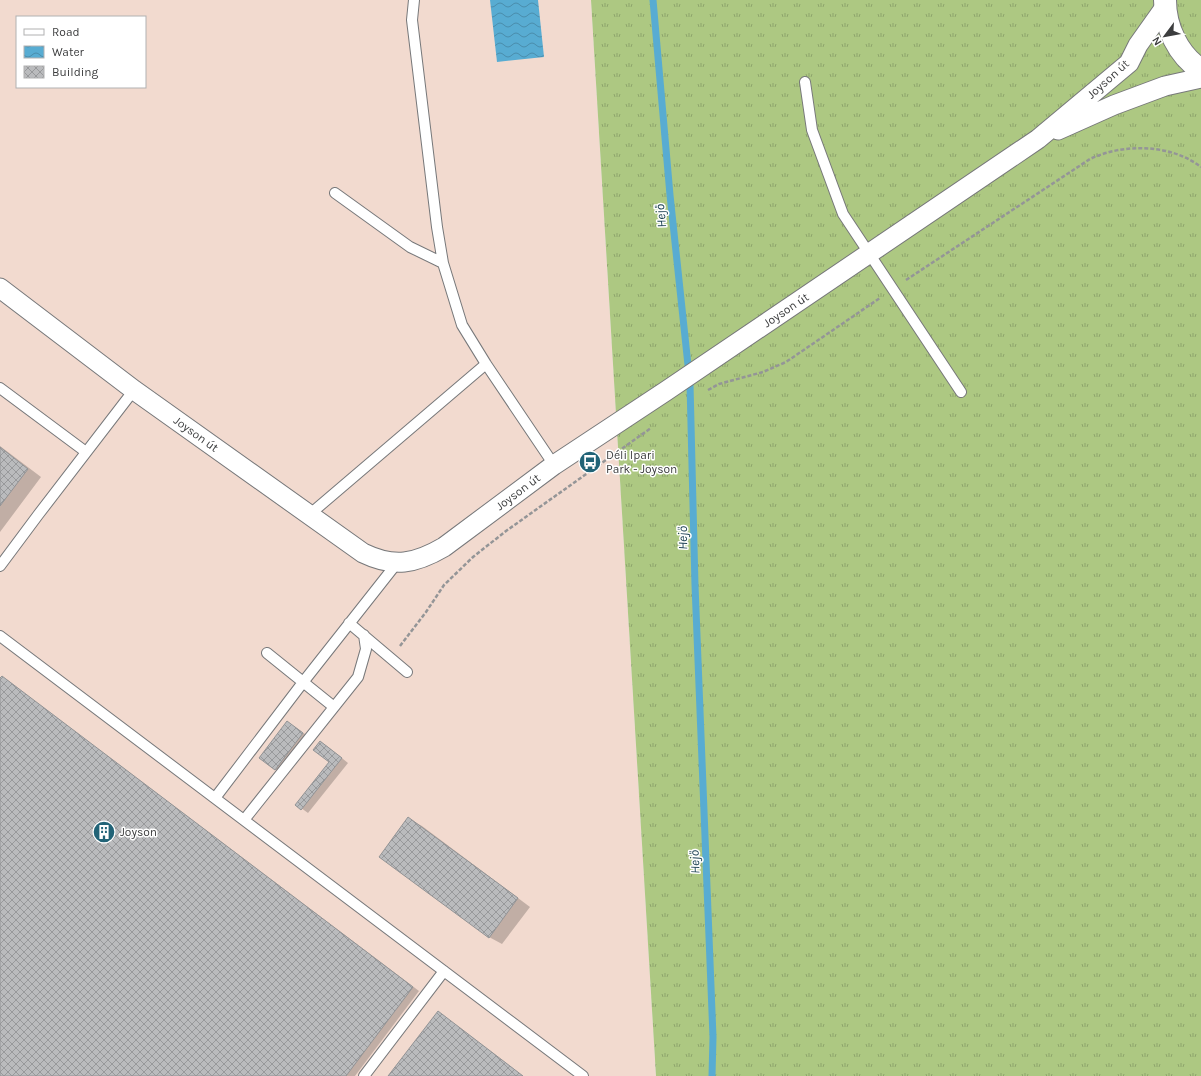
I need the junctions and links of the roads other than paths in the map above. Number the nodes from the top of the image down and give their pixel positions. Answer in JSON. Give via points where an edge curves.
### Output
{"nodes":[{"id":1,"x":414,"y":0,"type":"edge"},
{"id":2,"x":1165,"y":4,"type":"edge"},
{"id":3,"x":1201,"y":70,"type":"edge"},
{"id":4,"x":1201,"y":78,"type":"edge"},
{"id":5,"x":805,"y":82,"type":"dead end"},
{"id":6,"x":1038,"y":139,"type":"junction"},
{"id":7,"x":335,"y":193,"type":"dead end"},
{"id":8,"x":868,"y":254,"type":"junction"},
{"id":9,"x":443,"y":263,"type":"junction"},
{"id":10,"x":0,"y":288,"type":"edge"},
{"id":11,"x":486,"y":364,"type":"junction"},
{"id":12,"x":0,"y":388,"type":"edge"},
{"id":13,"x":134,"y":390,"type":"junction"},
{"id":14,"x":961,"y":392,"type":"dead end"},
{"id":15,"x":86,"y":452,"type":"junction"},
{"id":16,"x":554,"y":465,"type":"junction"},
{"id":17,"x":309,"y":515,"type":"junction"},
{"id":18,"x":397,"y":563,"type":"junction"},
{"id":19,"x":0,"y":566,"type":"edge"},
{"id":20,"x":349,"y":623,"type":"junction"},
{"id":21,"x":364,"y":635,"type":"junction"},
{"id":22,"x":0,"y":636,"type":"edge"},
{"id":23,"x":267,"y":654,"type":"dead end"},
{"id":24,"x":407,"y":672,"type":"dead end"},
{"id":25,"x":304,"y":681,"type":"junction"},
{"id":26,"x":334,"y":707,"type":"junction"},
{"id":27,"x":215,"y":798,"type":"junction"},
{"id":28,"x":244,"y":820,"type":"junction"},
{"id":29,"x":444,"y":971,"type":"junction"},
{"id":30,"x":364,"y":1076,"type":"edge"},
{"id":31,"x":583,"y":1076,"type":"edge"}],
"edges":[{"from":1,"to":9,"type":"lane","via":[[412,20]]},
{"from":2,"to":3,"type":"main road","via":[[1174,40],[1183,54]]},
{"from":2,"to":6,"type":"street","name":"Joyson út","via":[[1129,63]]},
{"from":4,"to":6,"type":"street","name":"Joyson út","via":[[1164,86]]},
{"from":5,"to":8,"type":"lane","via":[[812,130],[842,214]]},
{"from":6,"to":8,"type":"street","name":"Joyson út"},
{"from":7,"to":9,"type":"lane","via":[[410,248]]},
{"from":8,"to":14,"type":"lane"},
{"from":8,"to":16,"type":"street","name":"Joyson út"},
{"from":9,"to":11,"type":"lane","via":[[462,325]]},
{"from":10,"to":13,"type":"street","name":"Joyson út"},
{"from":11,"to":16,"type":"lane"},
{"from":11,"to":17,"type":"lane"},
{"from":12,"to":15,"type":"lane"},
{"from":13,"to":15,"type":"lane"},
{"from":13,"to":17,"type":"street","name":"Joyson út"},
{"from":15,"to":19,"type":"lane"},
{"from":16,"to":18,"type":"street","name":"Joyson út","via":[[444,547],[415,561]]},
{"from":17,"to":18,"type":"street","name":"Joyson út","via":[[363,553],[376,559]]},
{"from":18,"to":20,"type":"lane"},
{"from":20,"to":21,"type":"lane"},
{"from":20,"to":25,"type":"lane"},
{"from":21,"to":24,"type":"lane"},
{"from":21,"to":26,"type":"lane","via":[[366,649],[358,677]]},
{"from":22,"to":27,"type":"lane"},
{"from":23,"to":25,"type":"lane"},
{"from":25,"to":26,"type":"lane"},
{"from":25,"to":27,"type":"lane"},
{"from":26,"to":28,"type":"lane"},
{"from":27,"to":28,"type":"lane"},
{"from":28,"to":29,"type":"lane"},
{"from":29,"to":30,"type":"lane"},
{"from":29,"to":31,"type":"lane"}]}
